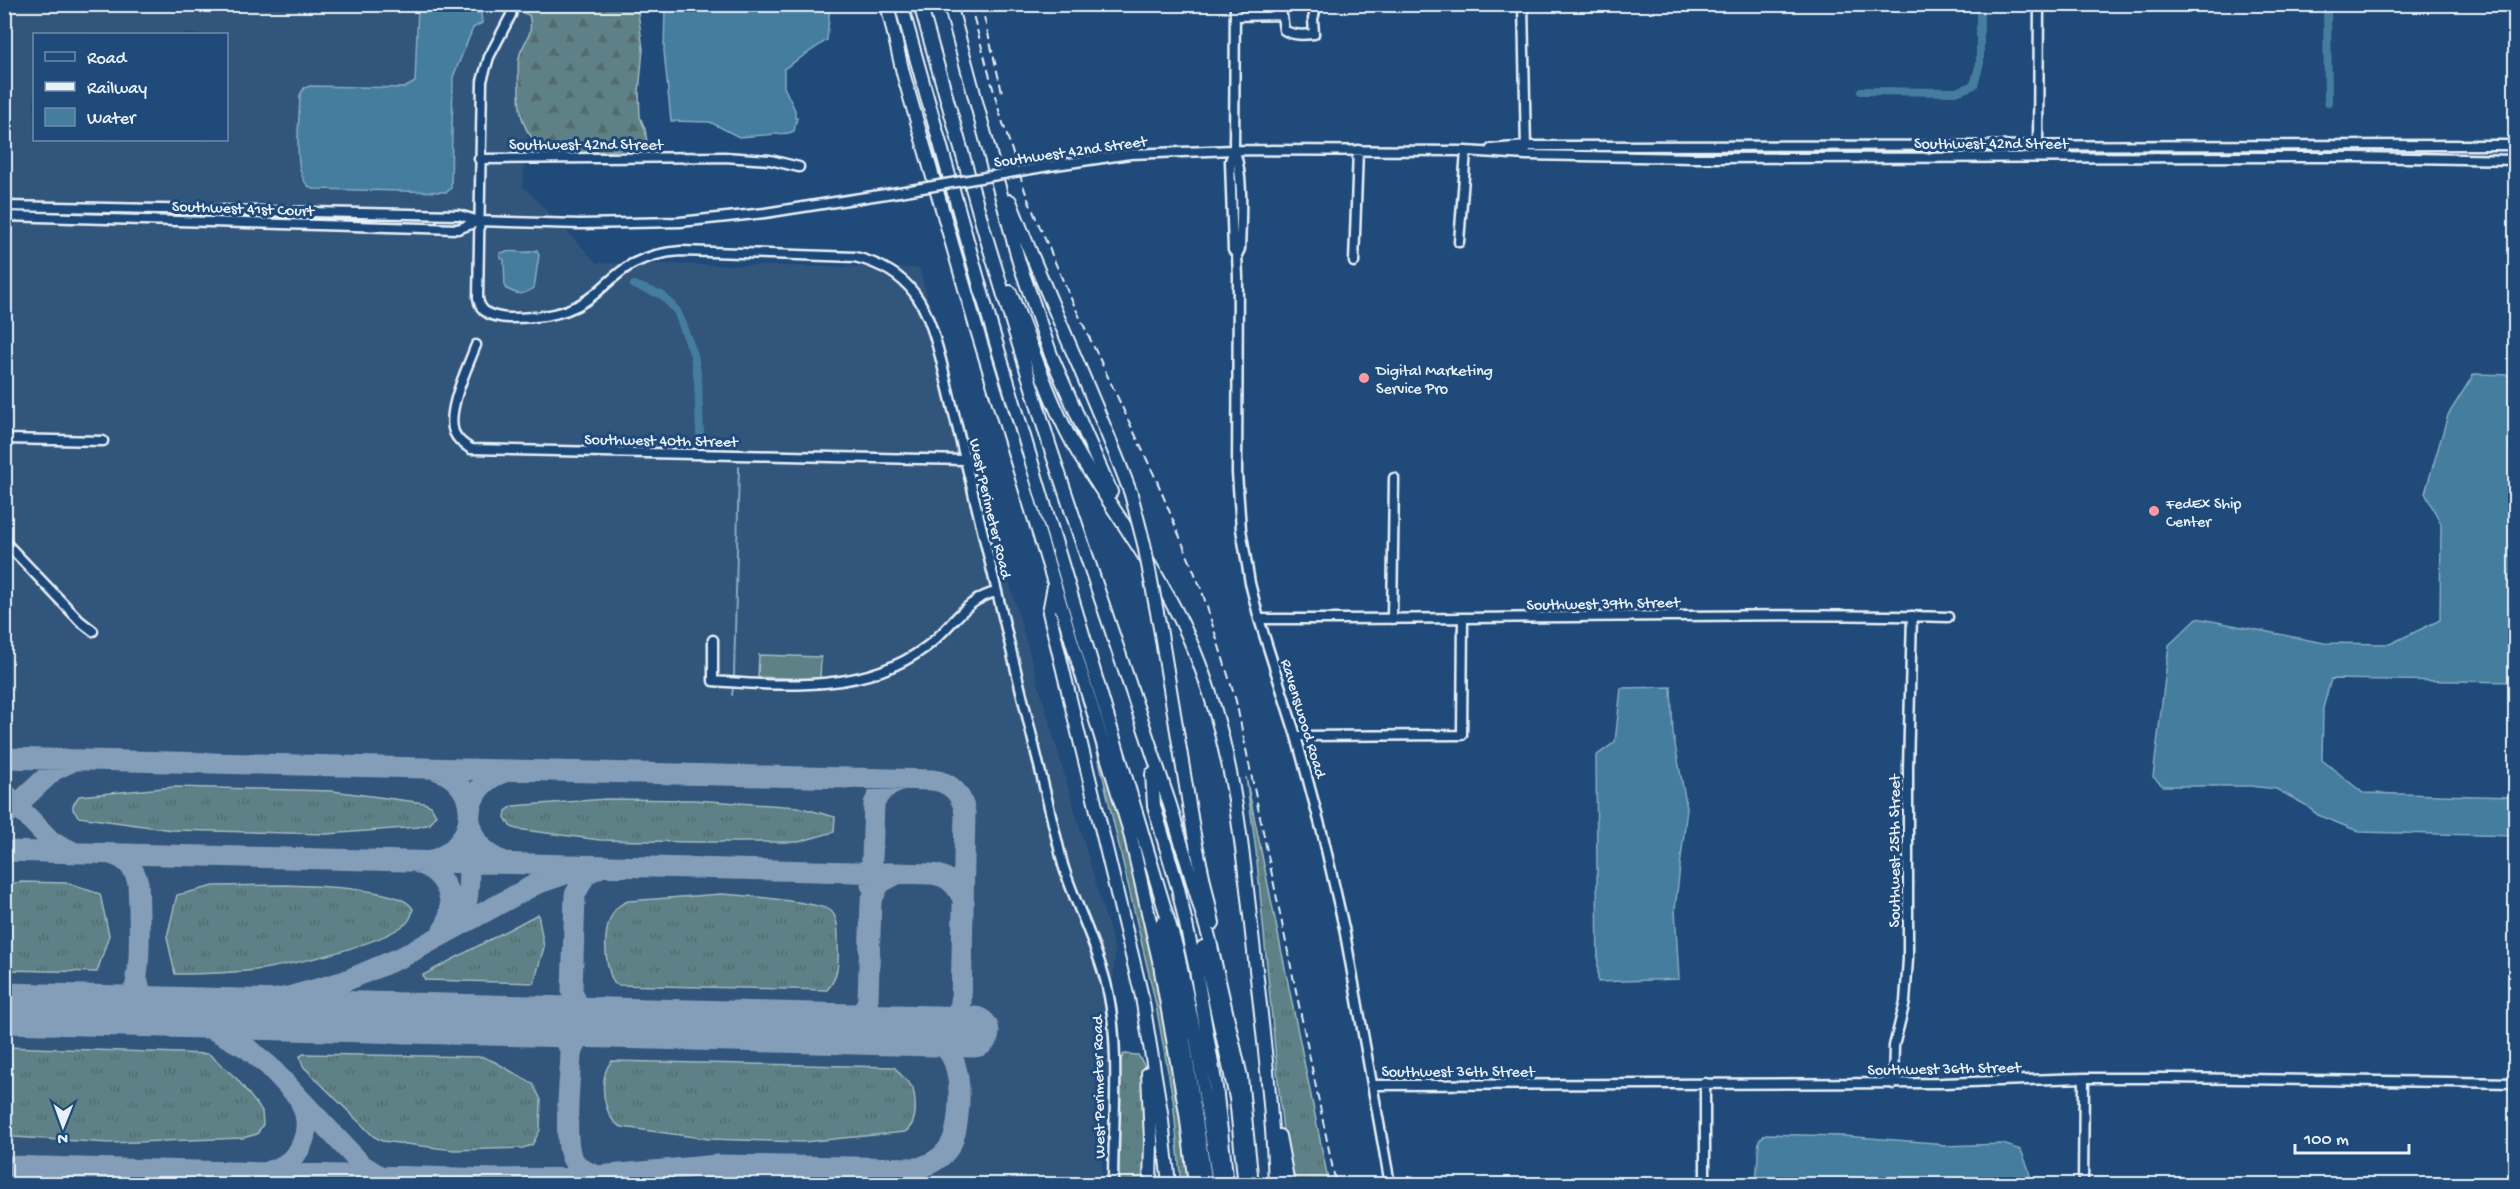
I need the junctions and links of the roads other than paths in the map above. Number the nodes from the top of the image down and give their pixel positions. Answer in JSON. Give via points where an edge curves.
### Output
{"nodes":[{"id":1,"x":513,"y":4,"type":"edge"},
{"id":2,"x":887,"y":4,"type":"edge"},
{"id":3,"x":901,"y":4,"type":"edge"},
{"id":4,"x":912,"y":4,"type":"edge"},
{"id":5,"x":920,"y":4,"type":"edge"},
{"id":6,"x":950,"y":4,"type":"edge"},
{"id":7,"x":1235,"y":4,"type":"edge"},
{"id":8,"x":1317,"y":4,"type":"edge"},
{"id":9,"x":1524,"y":4,"type":"edge"},
{"id":10,"x":2039,"y":4,"type":"edge"},
{"id":11,"x":1235,"y":15,"type":"junction"},
{"id":12,"x":2516,"y":145,"type":"edge"},
{"id":13,"x":1526,"y":146,"type":"junction"},
{"id":14,"x":1855,"y":146,"type":"junction"},
{"id":15,"x":2038,"y":146,"type":"junction"},
{"id":16,"x":2126,"y":146,"type":"junction"},
{"id":17,"x":990,"y":147,"type":"junction"},
{"id":18,"x":1234,"y":150,"type":"junction"},
{"id":19,"x":1358,"y":150,"type":"junction"},
{"id":20,"x":1466,"y":151,"type":"junction"},
{"id":21,"x":1526,"y":155,"type":"junction"},
{"id":22,"x":1835,"y":157,"type":"junction"},
{"id":23,"x":2102,"y":157,"type":"junction"},
{"id":24,"x":479,"y":159,"type":"junction"},
{"id":25,"x":2516,"y":160,"type":"edge"},
{"id":26,"x":799,"y":167,"type":"dead end"},
{"id":27,"x":4,"y":206,"type":"edge"},
{"id":28,"x":4,"y":216,"type":"edge"},
{"id":29,"x":479,"y":221,"type":"junction"},
{"id":30,"x":680,"y":222,"type":"joint"},
{"id":31,"x":984,"y":230,"type":"junction"},
{"id":32,"x":1459,"y":242,"type":"dead end"},
{"id":33,"x":1354,"y":262,"type":"dead end"},
{"id":34,"x":476,"y":345,"type":"dead end"},
{"id":35,"x":4,"y":439,"type":"edge"},
{"id":36,"x":103,"y":441,"type":"dead end"},
{"id":37,"x":965,"y":460,"type":"junction"},
{"id":38,"x":1394,"y":478,"type":"dead end"},
{"id":39,"x":1123,"y":520,"type":"junction"},
{"id":40,"x":4,"y":541,"type":"edge"},
{"id":41,"x":1055,"y":582,"type":"junction"},
{"id":42,"x":997,"y":592,"type":"junction"},
{"id":43,"x":1912,"y":616,"type":"junction"},
{"id":44,"x":1948,"y":617,"type":"dead end"},
{"id":45,"x":1463,"y":618,"type":"junction"},
{"id":46,"x":1259,"y":619,"type":"junction"},
{"id":47,"x":1392,"y":619,"type":"junction"},
{"id":48,"x":93,"y":631,"type":"dead end"},
{"id":49,"x":713,"y":640,"type":"dead end"},
{"id":50,"x":1296,"y":736,"type":"junction"},
{"id":51,"x":1152,"y":774,"type":"junction"},
{"id":52,"x":1147,"y":846,"type":"junction"},
{"id":53,"x":1222,"y":990,"type":"junction"},
{"id":54,"x":1142,"y":997,"type":"junction"},
{"id":55,"x":2084,"y":1078,"type":"junction"},
{"id":56,"x":1268,"y":1079,"type":"junction"},
{"id":57,"x":1705,"y":1083,"type":"junction"},
{"id":58,"x":2516,"y":1083,"type":"edge"},
{"id":59,"x":1893,"y":1084,"type":"junction"},
{"id":60,"x":1372,"y":1085,"type":"junction"},
{"id":61,"x":1113,"y":1185,"type":"edge"},
{"id":62,"x":1150,"y":1185,"type":"edge"},
{"id":63,"x":1169,"y":1185,"type":"edge"},
{"id":64,"x":1195,"y":1185,"type":"edge"},
{"id":65,"x":1206,"y":1185,"type":"edge"},
{"id":66,"x":1219,"y":1185,"type":"edge"},
{"id":67,"x":1227,"y":1185,"type":"edge"},
{"id":68,"x":1244,"y":1185,"type":"edge"},
{"id":69,"x":1252,"y":1185,"type":"edge"},
{"id":70,"x":1275,"y":1185,"type":"edge"},
{"id":71,"x":1288,"y":1185,"type":"edge"},
{"id":72,"x":1390,"y":1185,"type":"edge"},
{"id":73,"x":1705,"y":1185,"type":"edge"},
{"id":74,"x":2083,"y":1185,"type":"edge"}],
"edges":[{"from":1,"to":24,"type":"street","via":[[482,81]]},
{"from":2,"to":41,"type":"highway","via":[[957,262]]},
{"from":3,"to":52,"type":"highway","via":[[989,318]]},
{"from":4,"to":51,"type":"highway","via":[[1047,459]]},
{"from":5,"to":31,"type":"highway"},
{"from":6,"to":17,"type":"highway"},
{"from":7,"to":11,"type":"street","name":"Ravenswood Road"},
{"from":8,"to":11,"type":"street","via":[[1314,33],[1306,35],[1284,30],[1282,15]]},
{"from":9,"to":13,"type":"street"},
{"from":10,"to":15,"type":"street"},
{"from":11,"to":18,"type":"street","name":"Ravenswood Road"},
{"from":12,"to":16,"type":"street","name":"Southwest 42nd Street"},
{"from":13,"to":14,"type":"street","name":"Southwest 42nd Street"},
{"from":13,"to":20,"type":"street","name":"Southwest 42nd Street"},
{"from":13,"to":21,"type":"street"},
{"from":14,"to":15,"type":"street","name":"Southwest 42nd Street"},
{"from":14,"to":22,"type":"street"},
{"from":15,"to":16,"type":"street","name":"Southwest 42nd Street"},
{"from":16,"to":23,"type":"street"},
{"from":17,"to":39,"type":"highway","via":[[1036,314]]},
{"from":17,"to":53,"type":"highway","bridge":true,"via":[[1031,257],[1131,494],[1160,628]]},
{"from":18,"to":19,"type":"street","name":"Southwest 42nd Street"},
{"from":18,"to":30,"type":"street","name":"Southwest 42nd Street","bridge":true,"via":[[1130,154],[765,213]]},
{"from":18,"to":46,"type":"street","name":"Ravenswood Road","via":[[1230,161],[1233,250],[1237,255],[1238,479],[1241,529]]},
{"from":19,"to":20,"type":"street","name":"Southwest 42nd Street"},
{"from":19,"to":33,"type":"street"},
{"from":20,"to":21,"type":"street","name":"Southwest 42nd Street"},
{"from":20,"to":32,"type":"street"},
{"from":21,"to":22,"type":"street","name":"Southwest 42nd Street"},
{"from":22,"to":23,"type":"street","name":"Southwest 42nd Street"},
{"from":23,"to":25,"type":"street","name":"Southwest 42nd Street"},
{"from":24,"to":26,"type":"street","name":"Southwest 42nd Street","via":[[724,157],[770,160]]},
{"from":24,"to":29,"type":"street"},
{"from":27,"to":29,"type":"street","name":"Southwest 41st Court","via":[[459,215]]},
{"from":28,"to":29,"type":"street","name":"Southwest 41st Court","via":[[458,229]]},
{"from":29,"to":30,"type":"street","name":"Southwest 41st Court"},
{"from":29,"to":37,"type":"street","name":"West Perimeter Road","via":[[478,298],[483,310],[504,318],[563,312],[590,298],[630,266],[664,253],[838,255],[887,269],[912,290],[926,310]]},
{"from":31,"to":39,"type":"highway","via":[[1080,456]]},
{"from":31,"to":53,"type":"highway","via":[[1054,458],[1180,835]]},
{"from":34,"to":37,"type":"street","name":"Southwest 40th Street","via":[[454,404],[453,430],[458,440],[471,449]]},
{"from":35,"to":36,"type":"street"},
{"from":37,"to":42,"type":"street","name":"West Perimeter Road"},
{"from":38,"to":47,"type":"street"},
{"from":39,"to":56,"type":"highway","via":[[1184,626],[1218,718],[1238,812]]},
{"from":40,"to":48,"type":"street"},
{"from":41,"to":54,"type":"highway","via":[[1050,612]]},
{"from":41,"to":64,"type":"highway","via":[[1129,829],[1148,908],[1173,1035]]},
{"from":42,"to":49,"type":"street","via":[[970,603],[922,650],[867,676],[817,684],[713,681]]},
{"from":42,"to":61,"type":"street","name":"West Perimeter Road","via":[[1061,859],[1095,944],[1109,997],[1114,1046]]},
{"from":43,"to":44,"type":"street","name":"Southwest 39th Street"},
{"from":43,"to":45,"type":"street","name":"Southwest 39th Street"},
{"from":43,"to":59,"type":"street","name":"Southwest 25th Street","via":[[1908,958],[1905,1002],[1894,1046]]},
{"from":45,"to":47,"type":"street","name":"Southwest 39th Street"},
{"from":45,"to":50,"type":"street","via":[[1462,735]]},
{"from":46,"to":47,"type":"street","name":"Southwest 39th Street"},
{"from":46,"to":50,"type":"street","name":"Ravenswood Road"},
{"from":50,"to":60,"type":"street","name":"Ravenswood Road","via":[[1337,896]]},
{"from":51,"to":67,"type":"highway","via":[[1154,806],[1196,970],[1216,1087]]},
{"from":51,"to":68,"type":"highway","via":[[1200,934],[1236,1098]]},
{"from":52,"to":65,"type":"highway","via":[[1181,1022]]},
{"from":52,"to":66,"type":"highway","via":[[1177,950],[1196,1039]]},
{"from":53,"to":69,"type":"highway","via":[[1241,1077]]},
{"from":54,"to":62,"type":"highway","via":[[1150,1101]]},
{"from":54,"to":63,"type":"highway"},
{"from":55,"to":58,"type":"street","name":"Southwest 36th Street"},
{"from":55,"to":59,"type":"street","name":"Southwest 36th Street"},
{"from":55,"to":74,"type":"street"},
{"from":56,"to":70,"type":"highway"},
{"from":56,"to":71,"type":"highway"},
{"from":57,"to":59,"type":"street","name":"Southwest 36th Street"},
{"from":57,"to":60,"type":"street","name":"Southwest 36th Street"},
{"from":57,"to":73,"type":"street"},
{"from":60,"to":72,"type":"street","name":"Ravenswood Road"}]}
